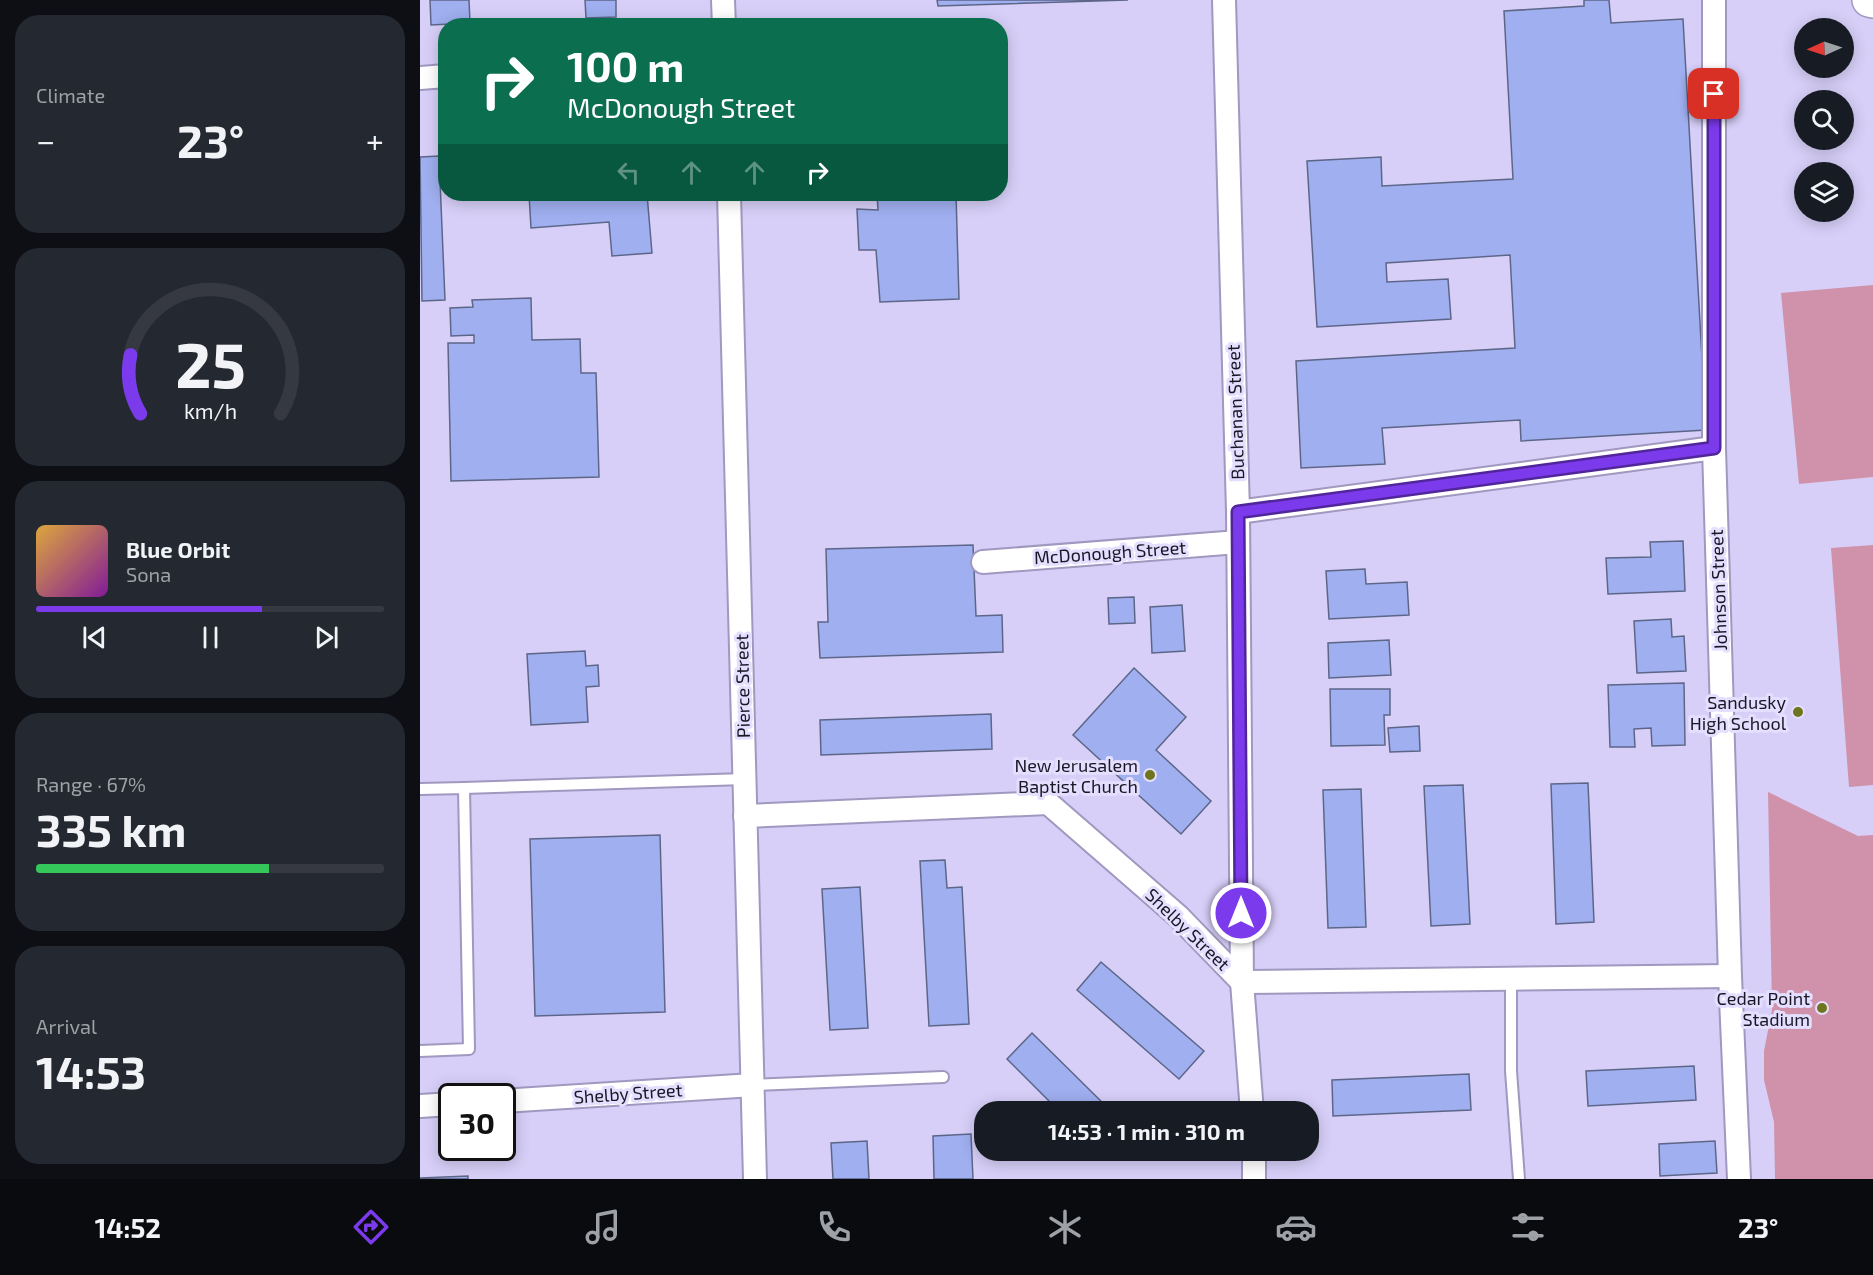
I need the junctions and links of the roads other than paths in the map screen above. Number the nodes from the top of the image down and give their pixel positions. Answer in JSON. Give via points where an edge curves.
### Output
{"nodes":[{"id":1,"x":723,"y":0,"type":"edge"},
{"id":2,"x":1224,"y":0,"type":"edge"},
{"id":3,"x":1714,"y":0,"type":"edge"},
{"id":4,"x":724,"y":18,"type":"edge"},
{"id":5,"x":438,"y":77,"type":"edge"},
{"id":6,"x":420,"y":78,"type":"edge"},
{"id":7,"x":729,"y":201,"type":"edge"},
{"id":8,"x":1714,"y":448,"type":"junction"},
{"id":9,"x":1238,"y":512,"type":"junction"},
{"id":10,"x":1238,"y":542,"type":"junction"},
{"id":11,"x":983,"y":562,"type":"dead end"},
{"id":12,"x":745,"y":779,"type":"junction"},
{"id":13,"x":464,"y":788,"type":"junction"},
{"id":14,"x":420,"y":789,"type":"edge"},
{"id":15,"x":745,"y":816,"type":"junction"},
{"id":16,"x":1730,"y":976,"type":"junction"},
{"id":17,"x":1511,"y":979,"type":"junction"},
{"id":18,"x":1242,"y":982,"type":"junction"},
{"id":19,"x":420,"y":1051,"type":"edge"},
{"id":20,"x":943,"y":1077,"type":"dead end"},
{"id":21,"x":753,"y":1085,"type":"junction"},
{"id":22,"x":516,"y":1100,"type":"edge"},
{"id":23,"x":1251,"y":1101,"type":"edge"},
{"id":24,"x":438,"y":1105,"type":"edge"},
{"id":25,"x":420,"y":1106,"type":"edge"},
{"id":26,"x":1254,"y":1161,"type":"edge"},
{"id":27,"x":755,"y":1179,"type":"edge"},
{"id":28,"x":1254,"y":1179,"type":"edge"},
{"id":29,"x":1519,"y":1179,"type":"edge"},
{"id":30,"x":1739,"y":1179,"type":"edge"}],
"edges":[{"from":1,"to":4,"type":"street"},
{"from":2,"to":9,"type":"street","name":"Buchanan Street"},
{"from":3,"to":8,"type":"street","name":"Johnson Street"},
{"from":5,"to":6,"type":"street"},
{"from":7,"to":12,"type":"street","name":"Pierce Street"},
{"from":8,"to":9,"type":"street"},
{"from":8,"to":16,"type":"street","name":"Johnson Street"},
{"from":9,"to":10,"type":"street","name":"Buchanan Street"},
{"from":10,"to":11,"type":"street","name":"McDonough Street"},
{"from":10,"to":18,"type":"street","name":"Buchanan Street"},
{"from":12,"to":13,"type":"lane"},
{"from":12,"to":15,"type":"street","name":"Pierce Street"},
{"from":13,"to":14,"type":"lane"},
{"from":13,"to":19,"type":"lane","via":[[469,1048]]},
{"from":15,"to":18,"type":"street","name":"Shelby Street","via":[[1048,803],[1178,916]]},
{"from":15,"to":21,"type":"street","name":"Pierce Street"},
{"from":16,"to":17,"type":"street","name":"Shelby Street"},
{"from":16,"to":30,"type":"street","name":"Johnson Street"},
{"from":17,"to":18,"type":"street","name":"Shelby Street"},
{"from":17,"to":29,"type":"lane","via":[[1511,1071]]},
{"from":18,"to":23,"type":"street","name":"Buchanan Street"},
{"from":20,"to":21,"type":"lane"},
{"from":21,"to":22,"type":"street","name":"Shelby Street"},
{"from":21,"to":27,"type":"street","name":"Pierce Street"},
{"from":24,"to":25,"type":"street"},
{"from":26,"to":28,"type":"street"}]}
